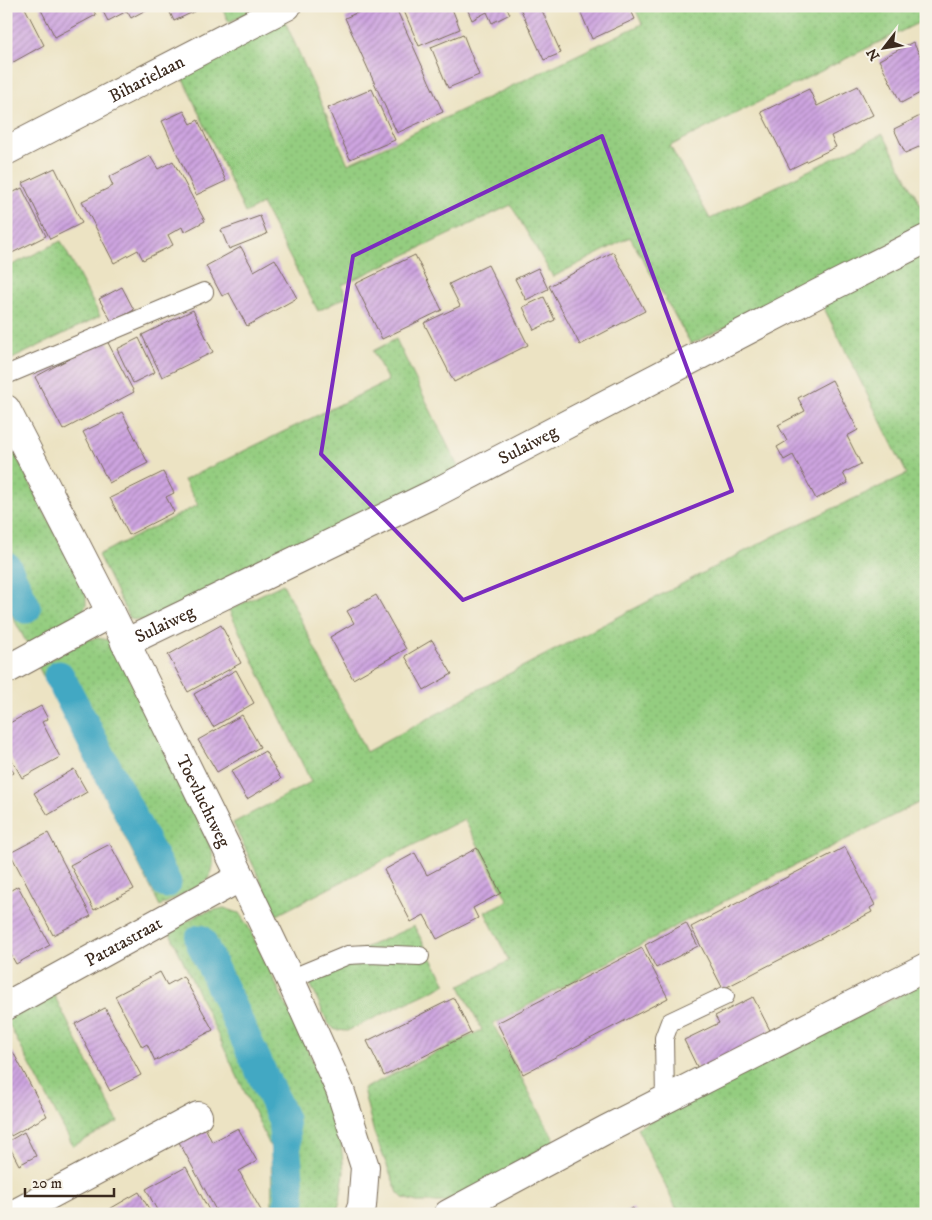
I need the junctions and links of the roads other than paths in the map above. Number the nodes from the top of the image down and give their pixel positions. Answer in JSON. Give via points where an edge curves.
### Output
{"nodes":[{"id":1,"x":287,"y":6,"type":"edge"},
{"id":2,"x":6,"y":151,"type":"edge"},
{"id":3,"x":926,"y":239,"type":"edge"},
{"id":4,"x":204,"y":292,"type":"dead end"},
{"id":5,"x":6,"y":375,"type":"edge"},
{"id":6,"x":6,"y":408,"type":"edge"},
{"id":7,"x":111,"y":613,"type":"junction"},
{"id":8,"x":126,"y":643,"type":"junction"},
{"id":9,"x":6,"y":670,"type":"edge"},
{"id":10,"x":241,"y":877,"type":"junction"},
{"id":11,"x":420,"y":956,"type":"dead end"},
{"id":12,"x":926,"y":967,"type":"edge"},
{"id":13,"x":290,"y":979,"type":"junction"},
{"id":14,"x":725,"y":996,"type":"dead end"},
{"id":15,"x":6,"y":1006,"type":"edge"},
{"id":16,"x":665,"y":1099,"type":"junction"},
{"id":17,"x":198,"y":1116,"type":"dead end"},
{"id":18,"x":366,"y":1211,"type":"edge"},
{"id":19,"x":14,"y":1214,"type":"edge"},
{"id":20,"x":448,"y":1214,"type":"edge"}],
"edges":[{"from":1,"to":2,"type":"street","name":"Biharielaan"},
{"from":3,"to":8,"type":"street","name":"Sulaiweg","via":[[435,493]]},
{"from":4,"to":5,"type":"lane"},
{"from":6,"to":7,"type":"street","name":"Toevluchtweg"},
{"from":7,"to":8,"type":"street","name":"Toevluchtweg"},
{"from":7,"to":9,"type":"street"},
{"from":8,"to":10,"type":"street","name":"Toevluchtweg"},
{"from":10,"to":13,"type":"street","name":"Toevluchtweg"},
{"from":10,"to":15,"type":"street","name":"Patatastraat"},
{"from":11,"to":13,"type":"lane","via":[[348,955]]},
{"from":12,"to":16,"type":"street"},
{"from":13,"to":18,"type":"street","name":"Toevluchtweg","via":[[340,1090],[365,1167]]},
{"from":14,"to":16,"type":"lane","via":[[670,1022],[664,1038]]},
{"from":16,"to":20,"type":"street"},
{"from":17,"to":19,"type":"street"}]}
